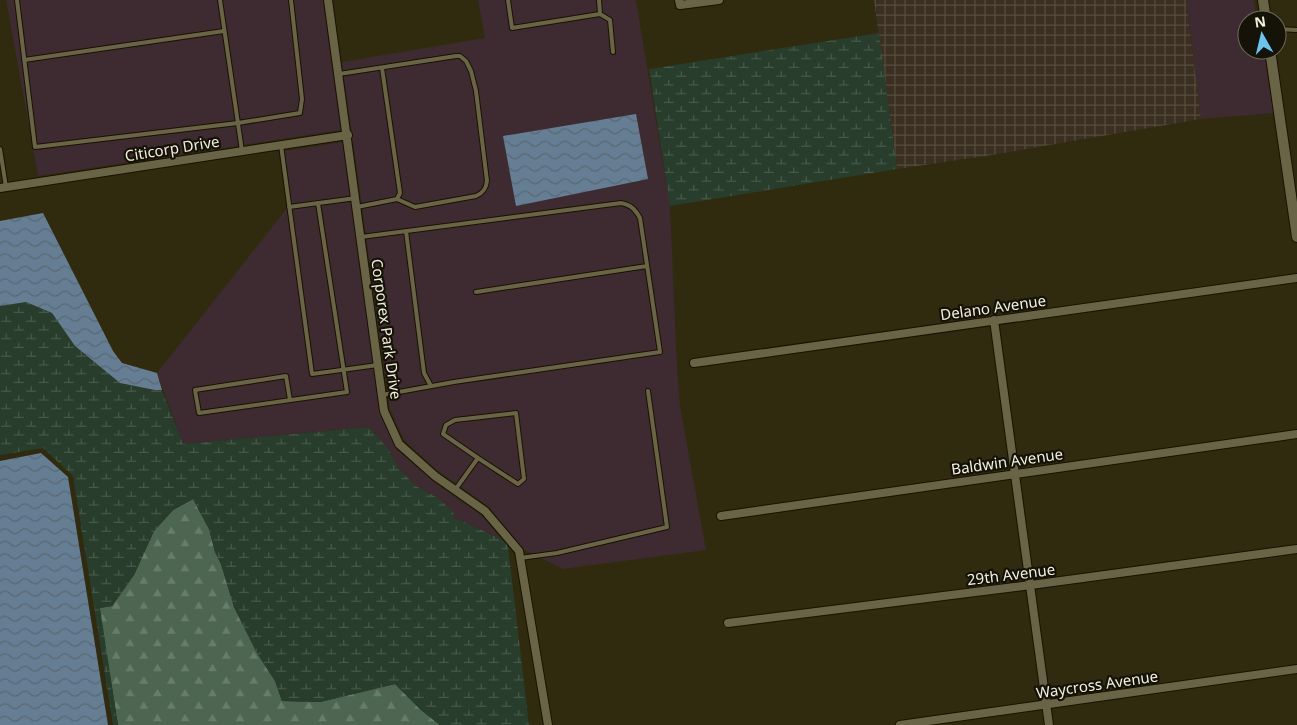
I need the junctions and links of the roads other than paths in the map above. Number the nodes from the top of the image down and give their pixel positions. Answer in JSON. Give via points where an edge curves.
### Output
{"nodes":[{"id":1,"x":16,"y":0,"type":"edge"},
{"id":2,"x":220,"y":0,"type":"edge"},
{"id":3,"x":291,"y":0,"type":"edge"},
{"id":4,"x":328,"y":0,"type":"edge"},
{"id":5,"x":508,"y":0,"type":"edge"},
{"id":6,"x":599,"y":0,"type":"edge"},
{"id":7,"x":679,"y":0,"type":"edge"},
{"id":8,"x":719,"y":0,"type":"edge"},
{"id":9,"x":1263,"y":0,"type":"edge"},
{"id":10,"x":1269,"y":0,"type":"edge"},
{"id":11,"x":600,"y":14,"type":"junction"},
{"id":12,"x":224,"y":31,"type":"junction"},
{"id":13,"x":613,"y":52,"type":"dead end"},
{"id":14,"x":24,"y":60,"type":"junction"},
{"id":15,"x":1271,"y":60,"type":"edge"},
{"id":16,"x":382,"y":68,"type":"junction"},
{"id":17,"x":339,"y":74,"type":"junction"},
{"id":18,"x":238,"y":123,"type":"junction"},
{"id":19,"x":348,"y":135,"type":"junction"},
{"id":20,"x":281,"y":145,"type":"junction"},
{"id":21,"x":0,"y":149,"type":"edge"},
{"id":22,"x":242,"y":151,"type":"junction"},
{"id":23,"x":3,"y":187,"type":"edge"},
{"id":24,"x":356,"y":198,"type":"junction"},
{"id":25,"x":397,"y":199,"type":"junction"},
{"id":26,"x":318,"y":203,"type":"junction"},
{"id":27,"x":289,"y":207,"type":"junction"},
{"id":28,"x":357,"y":207,"type":"junction"},
{"id":29,"x":406,"y":231,"type":"junction"},
{"id":30,"x":361,"y":237,"type":"junction"},
{"id":31,"x":1297,"y":237,"type":"edge"},
{"id":32,"x":647,"y":266,"type":"junction"},
{"id":33,"x":1297,"y":278,"type":"edge"},
{"id":34,"x":476,"y":292,"type":"dead end"},
{"id":35,"x":994,"y":320,"type":"junction"},
{"id":36,"x":694,"y":363,"type":"dead end"},
{"id":37,"x":378,"y":365,"type":"junction"},
{"id":38,"x":344,"y":370,"type":"junction"},
{"id":39,"x":431,"y":386,"type":"junction"},
{"id":40,"x":648,"y":391,"type":"dead end"},
{"id":41,"x":382,"y":395,"type":"junction"},
{"id":42,"x":290,"y":400,"type":"junction"},
{"id":43,"x":1297,"y":434,"type":"edge"},
{"id":44,"x":478,"y":458,"type":"junction"},
{"id":45,"x":1015,"y":474,"type":"junction"},
{"id":46,"x":455,"y":490,"type":"junction"},
{"id":47,"x":721,"y":516,"type":"dead end"},
{"id":48,"x":1297,"y":548,"type":"edge"},
{"id":49,"x":520,"y":558,"type":"junction"},
{"id":50,"x":1031,"y":585,"type":"junction"},
{"id":51,"x":728,"y":623,"type":"dead end"},
{"id":52,"x":1297,"y":670,"type":"edge"},
{"id":53,"x":1047,"y":705,"type":"junction"},
{"id":54,"x":548,"y":725,"type":"edge"},
{"id":55,"x":900,"y":725,"type":"edge"},
{"id":56,"x":1049,"y":725,"type":"edge"}],
"edges":[{"from":1,"to":14,"type":"lane"},
{"from":2,"to":12,"type":"lane"},
{"from":3,"to":18,"type":"lane","via":[[302,98],[300,113]]},
{"from":4,"to":17,"type":"street","name":"Corporex Park Drive"},
{"from":5,"to":11,"type":"lane","via":[[512,28]]},
{"from":6,"to":11,"type":"lane"},
{"from":7,"to":8,"type":"street","via":[[680,5]]},
{"from":9,"to":10,"type":"lane"},
{"from":11,"to":13,"type":"lane","via":[[610,20]]},
{"from":12,"to":14,"type":"lane"},
{"from":12,"to":18,"type":"lane"},
{"from":14,"to":18,"type":"lane","via":[[35,147]]},
{"from":15,"to":31,"type":"street"},
{"from":16,"to":17,"type":"lane"},
{"from":16,"to":25,"type":"lane","via":[[400,186]]},
{"from":16,"to":25,"type":"lane","via":[[456,56],[463,58],[471,71],[476,90],[487,181],[482,193],[460,199],[415,207]]},
{"from":17,"to":19,"type":"street","name":"Corporex Park Drive"},
{"from":18,"to":22,"type":"lane"},
{"from":19,"to":20,"type":"street","name":"Citicorp Drive"},
{"from":19,"to":24,"type":"street","name":"Corporex Park Drive"},
{"from":20,"to":22,"type":"street","name":"Citicorp Drive"},
{"from":20,"to":27,"type":"lane"},
{"from":21,"to":23,"type":"lane"},
{"from":22,"to":23,"type":"street","name":"Citicorp Drive"},
{"from":24,"to":26,"type":"lane"},
{"from":24,"to":28,"type":"street","name":"Corporex Park Drive"},
{"from":25,"to":28,"type":"lane"},
{"from":26,"to":27,"type":"lane"},
{"from":26,"to":38,"type":"lane"},
{"from":27,"to":38,"type":"lane","via":[[312,374]]},
{"from":28,"to":30,"type":"street","name":"Corporex Park Drive"},
{"from":29,"to":30,"type":"lane"},
{"from":29,"to":32,"type":"lane","via":[[628,204],[640,218]]},
{"from":29,"to":39,"type":"lane","via":[[424,373]]},
{"from":30,"to":37,"type":"street","name":"Corporex Park Drive"},
{"from":32,"to":34,"type":"lane"},
{"from":32,"to":39,"type":"lane","via":[[660,352]]},
{"from":33,"to":35,"type":"street","name":"Delano Avenue"},
{"from":35,"to":36,"type":"street","name":"Delano Avenue"},
{"from":35,"to":45,"type":"street"},
{"from":37,"to":38,"type":"lane"},
{"from":37,"to":41,"type":"street","name":"Corporex Park Drive"},
{"from":38,"to":42,"type":"lane","via":[[347,392]]},
{"from":39,"to":41,"type":"lane"},
{"from":40,"to":49,"type":"lane","via":[[667,527],[557,553]]},
{"from":41,"to":46,"type":"street","name":"Corporex Park Drive","via":[[384,411],[400,444]]},
{"from":42,"to":42,"type":"lane","via":[[286,376],[195,390],[198,413]]},
{"from":43,"to":45,"type":"street","name":"Baldwin Avenue"},
{"from":44,"to":44,"type":"lane","via":[[443,434],[446,425],[455,420],[516,413],[524,479],[518,484]]},
{"from":44,"to":46,"type":"lane"},
{"from":45,"to":47,"type":"street","name":"Baldwin Avenue"},
{"from":45,"to":50,"type":"street"},
{"from":46,"to":49,"type":"street","name":"Corporex Park Drive","via":[[485,511],[519,551]]},
{"from":48,"to":50,"type":"street","name":"29th Avenue"},
{"from":49,"to":54,"type":"street","name":"Corporex Park Drive"},
{"from":50,"to":51,"type":"street","name":"29th Avenue"},
{"from":50,"to":53,"type":"street"},
{"from":52,"to":53,"type":"street","name":"Waycross Avenue"},
{"from":53,"to":55,"type":"street","name":"Waycross Avenue"},
{"from":53,"to":56,"type":"street"}]}
